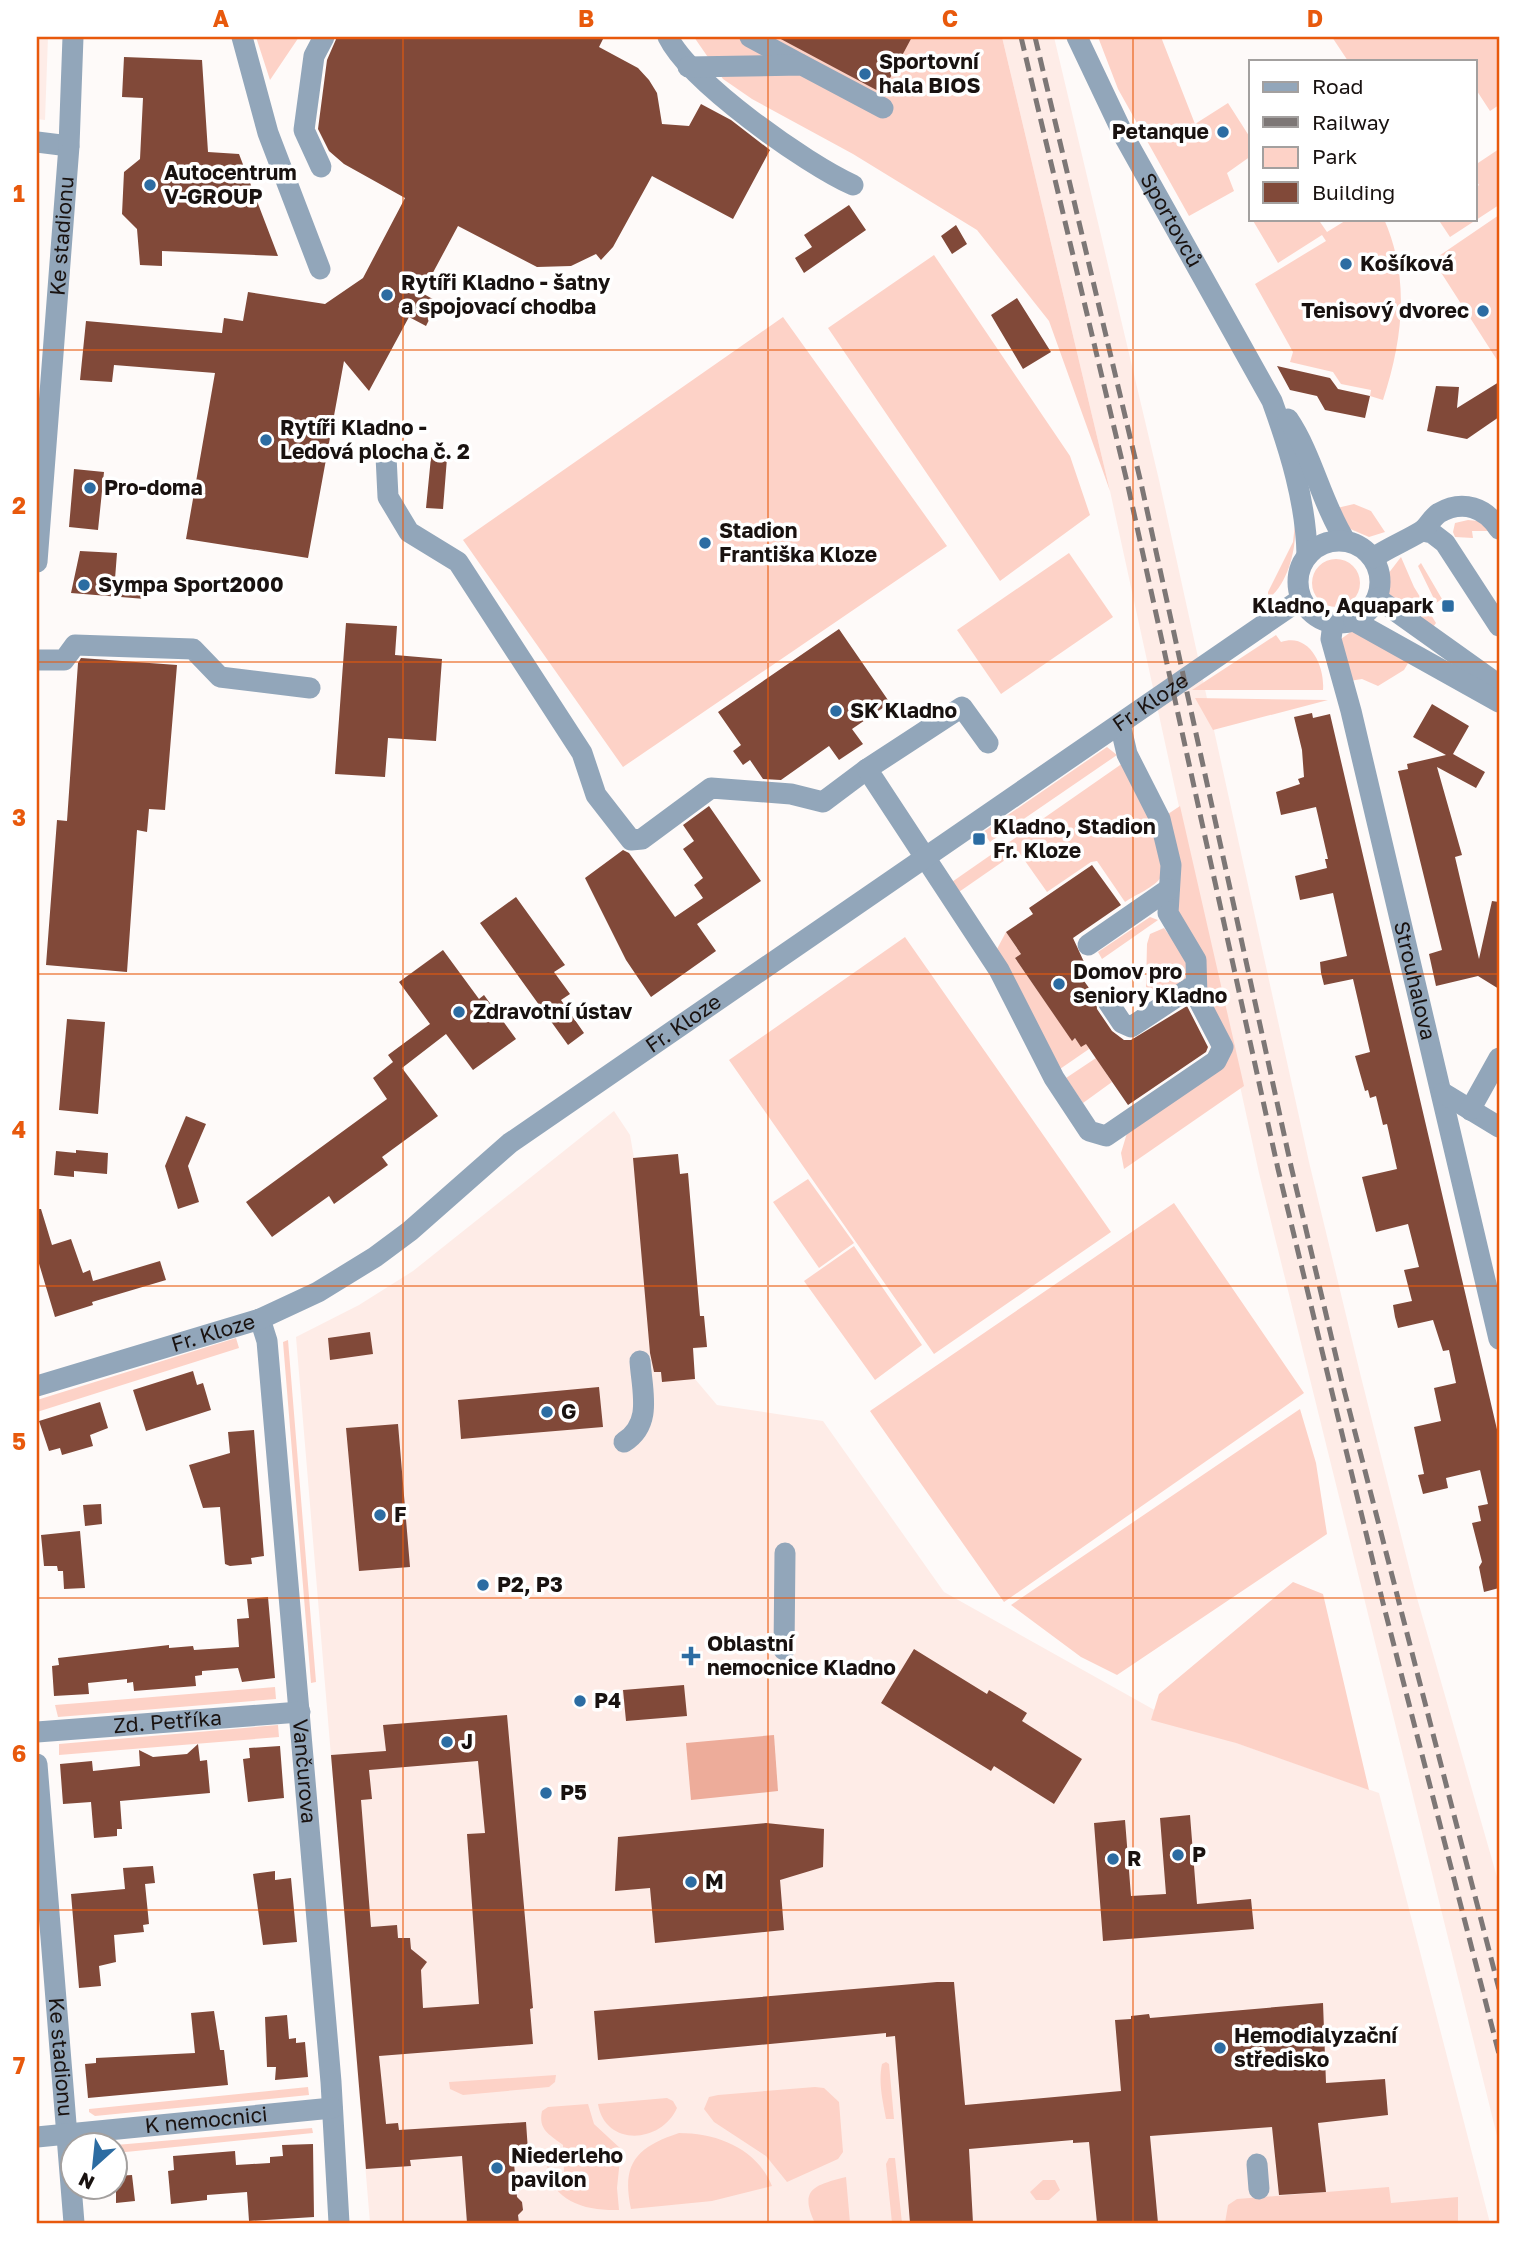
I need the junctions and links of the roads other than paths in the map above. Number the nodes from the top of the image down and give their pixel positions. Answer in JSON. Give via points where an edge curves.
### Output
{"nodes":[{"id":1,"x":74,"y":37,"type":"edge"},
{"id":2,"x":242,"y":37,"type":"edge"},
{"id":3,"x":324,"y":37,"type":"edge"},
{"id":4,"x":667,"y":37,"type":"edge"},
{"id":5,"x":750,"y":37,"type":"edge"},
{"id":6,"x":1077,"y":37,"type":"edge"},
{"id":7,"x":802,"y":65,"type":"junction"},
{"id":8,"x":688,"y":66,"type":"junction"},
{"id":9,"x":883,"y":108,"type":"dead end"},
{"id":10,"x":37,"y":142,"type":"edge"},
{"id":11,"x":69,"y":146,"type":"junction"},
{"id":12,"x":321,"y":167,"type":"dead end"},
{"id":13,"x":853,"y":185,"type":"dead end"},
{"id":14,"x":320,"y":269,"type":"dead end"},
{"id":15,"x":1272,"y":401,"type":"junction"},
{"id":16,"x":386,"y":456,"type":"dead end"},
{"id":17,"x":1499,"y":529,"type":"edge"},
{"id":18,"x":1423,"y":531,"type":"junction"},
{"id":19,"x":1345,"y":540,"type":"junction"},
{"id":20,"x":1307,"y":555,"type":"junction"},
{"id":21,"x":1373,"y":558,"type":"junction"},
{"id":22,"x":37,"y":562,"type":"edge"},
{"id":23,"x":1377,"y":597,"type":"junction"},
{"id":24,"x":1301,"y":599,"type":"junction"},
{"id":25,"x":1343,"y":622,"type":"junction"},
{"id":26,"x":1499,"y":626,"type":"edge"},
{"id":27,"x":37,"y":660,"type":"edge"},
{"id":28,"x":1499,"y":685,"type":"edge"},
{"id":29,"x":310,"y":688,"type":"dead end"},
{"id":30,"x":1499,"y":702,"type":"edge"},
{"id":31,"x":1119,"y":724,"type":"junction"},
{"id":32,"x":988,"y":743,"type":"dead end"},
{"id":33,"x":867,"y":769,"type":"junction"},
{"id":34,"x":923,"y":858,"type":"junction"},
{"id":35,"x":1169,"y":889,"type":"junction"},
{"id":36,"x":1087,"y":945,"type":"dead end"},
{"id":37,"x":1196,"y":984,"type":"junction"},
{"id":38,"x":1108,"y":1002,"type":"dead end"},
{"id":39,"x":1499,"y":1058,"type":"edge"},
{"id":40,"x":1443,"y":1093,"type":"junction"},
{"id":41,"x":1470,"y":1110,"type":"junction"},
{"id":42,"x":1499,"y":1127,"type":"edge"},
{"id":43,"x":260,"y":1319,"type":"junction"},
{"id":44,"x":1499,"y":1339,"type":"edge"},
{"id":45,"x":640,"y":1361,"type":"dead end"},
{"id":46,"x":37,"y":1386,"type":"edge"},
{"id":47,"x":624,"y":1441,"type":"dead end"},
{"id":48,"x":785,"y":1553,"type":"dead end"},
{"id":49,"x":784,"y":1650,"type":"dead end"},
{"id":50,"x":300,"y":1712,"type":"junction"},
{"id":51,"x":37,"y":1732,"type":"edge"},
{"id":52,"x":37,"y":1764,"type":"edge"},
{"id":53,"x":332,"y":2108,"type":"junction"},
{"id":54,"x":68,"y":2130,"type":"edge"},
{"id":55,"x":100,"y":2130,"type":"edge"},
{"id":56,"x":60,"y":2134,"type":"edge"},
{"id":57,"x":37,"y":2137,"type":"edge"},
{"id":58,"x":1257,"y":2164,"type":"dead end"},
{"id":59,"x":1259,"y":2189,"type":"dead end"},
{"id":60,"x":72,"y":2200,"type":"edge"},
{"id":61,"x":74,"y":2223,"type":"edge"},
{"id":62,"x":339,"y":2223,"type":"edge"}],
"edges":[{"from":1,"to":11,"type":"street","name":"Ke stadionu"},
{"from":2,"to":14,"type":"street","via":[[268,133]]},
{"from":3,"to":12,"type":"street","via":[[314,56],[304,130]]},
{"from":4,"to":8,"type":"street"},
{"from":5,"to":7,"type":"street"},
{"from":6,"to":15,"type":"street","name":"Sportovců","via":[[1125,138]]},
{"from":7,"to":8,"type":"street"},
{"from":7,"to":9,"type":"street"},
{"from":8,"to":13,"type":"street","via":[[821,170]]},
{"from":10,"to":11,"type":"street"},
{"from":11,"to":22,"type":"street","name":"Ke stadionu"},
{"from":15,"to":19,"type":"street","name":"Sportovců","via":[[1303,444],[1334,524]]},
{"from":15,"to":20,"type":"street","name":"Sportovců","via":[[1304,513]]},
{"from":16,"to":33,"type":"street","via":[[388,497],[409,531],[458,562],[582,753],[596,795],[631,839],[642,839],[711,788],[791,794],[823,802]]},
{"from":17,"to":18,"type":"street","via":[[1489,513],[1459,507],[1438,514]]},
{"from":18,"to":21,"type":"street"},
{"from":18,"to":26,"type":"street","via":[[1445,542]]},
{"from":19,"to":20,"type":"street","via":[[1327,542]]},
{"from":19,"to":21,"type":"street","name":"Sportovců"},
{"from":20,"to":24,"type":"street","name":"Sportovců","via":[[1298,576]]},
{"from":21,"to":23,"type":"street","via":[[1380,584]]},
{"from":23,"to":25,"type":"street","via":[[1371,609]]},
{"from":23,"to":28,"type":"street"},
{"from":24,"to":25,"type":"street","via":[[1308,610]]},
{"from":24,"to":31,"type":"street","name":"Fr. Kloze"},
{"from":25,"to":30,"type":"street"},
{"from":25,"to":40,"type":"street","name":"Strouhalova","via":[[1331,639]]},
{"from":27,"to":29,"type":"street","via":[[64,660],[75,645],[193,649],[220,677]]},
{"from":31,"to":34,"type":"street","name":"Fr. Kloze"},
{"from":31,"to":35,"type":"street","via":[[1127,754],[1160,819],[1171,865]]},
{"from":32,"to":33,"type":"street","via":[[962,708]]},
{"from":33,"to":34,"type":"street"},
{"from":34,"to":37,"type":"street","via":[[999,970],[1054,1078],[1093,1135],[1110,1135],[1221,1056],[1221,1043],[1198,1002]]},
{"from":34,"to":43,"type":"street","name":"Fr. Kloze","via":[[510,1143],[375,1257],[318,1292]]},
{"from":35,"to":36,"type":"street"},
{"from":35,"to":37,"type":"street","via":[[1168,912],[1196,960]]},
{"from":37,"to":38,"type":"street","via":[[1131,1027],[1122,1023]]},
{"from":39,"to":41,"type":"street"},
{"from":40,"to":41,"type":"street"},
{"from":40,"to":44,"type":"street","name":"Strouhalova"},
{"from":41,"to":42,"type":"street"},
{"from":43,"to":46,"type":"street","name":"Fr. Kloze"},
{"from":43,"to":50,"type":"street","name":"Vančurova","via":[[267,1342]]},
{"from":45,"to":47,"type":"street","via":[[643,1424]]},
{"from":48,"to":49,"type":"street"},
{"from":50,"to":51,"type":"street","name":"Zd. Petříka"},
{"from":50,"to":53,"type":"street","name":"Vančurova"},
{"from":52,"to":54,"type":"street","name":"Ke stadionu"},
{"from":53,"to":55,"type":"street","name":"K nemocnici"},
{"from":53,"to":62,"type":"street","name":"Vančurova"},
{"from":56,"to":57,"type":"street","name":"K nemocnici"},
{"from":58,"to":59,"type":"street"},
{"from":60,"to":61,"type":"street","name":"Ke stadionu"}]}
